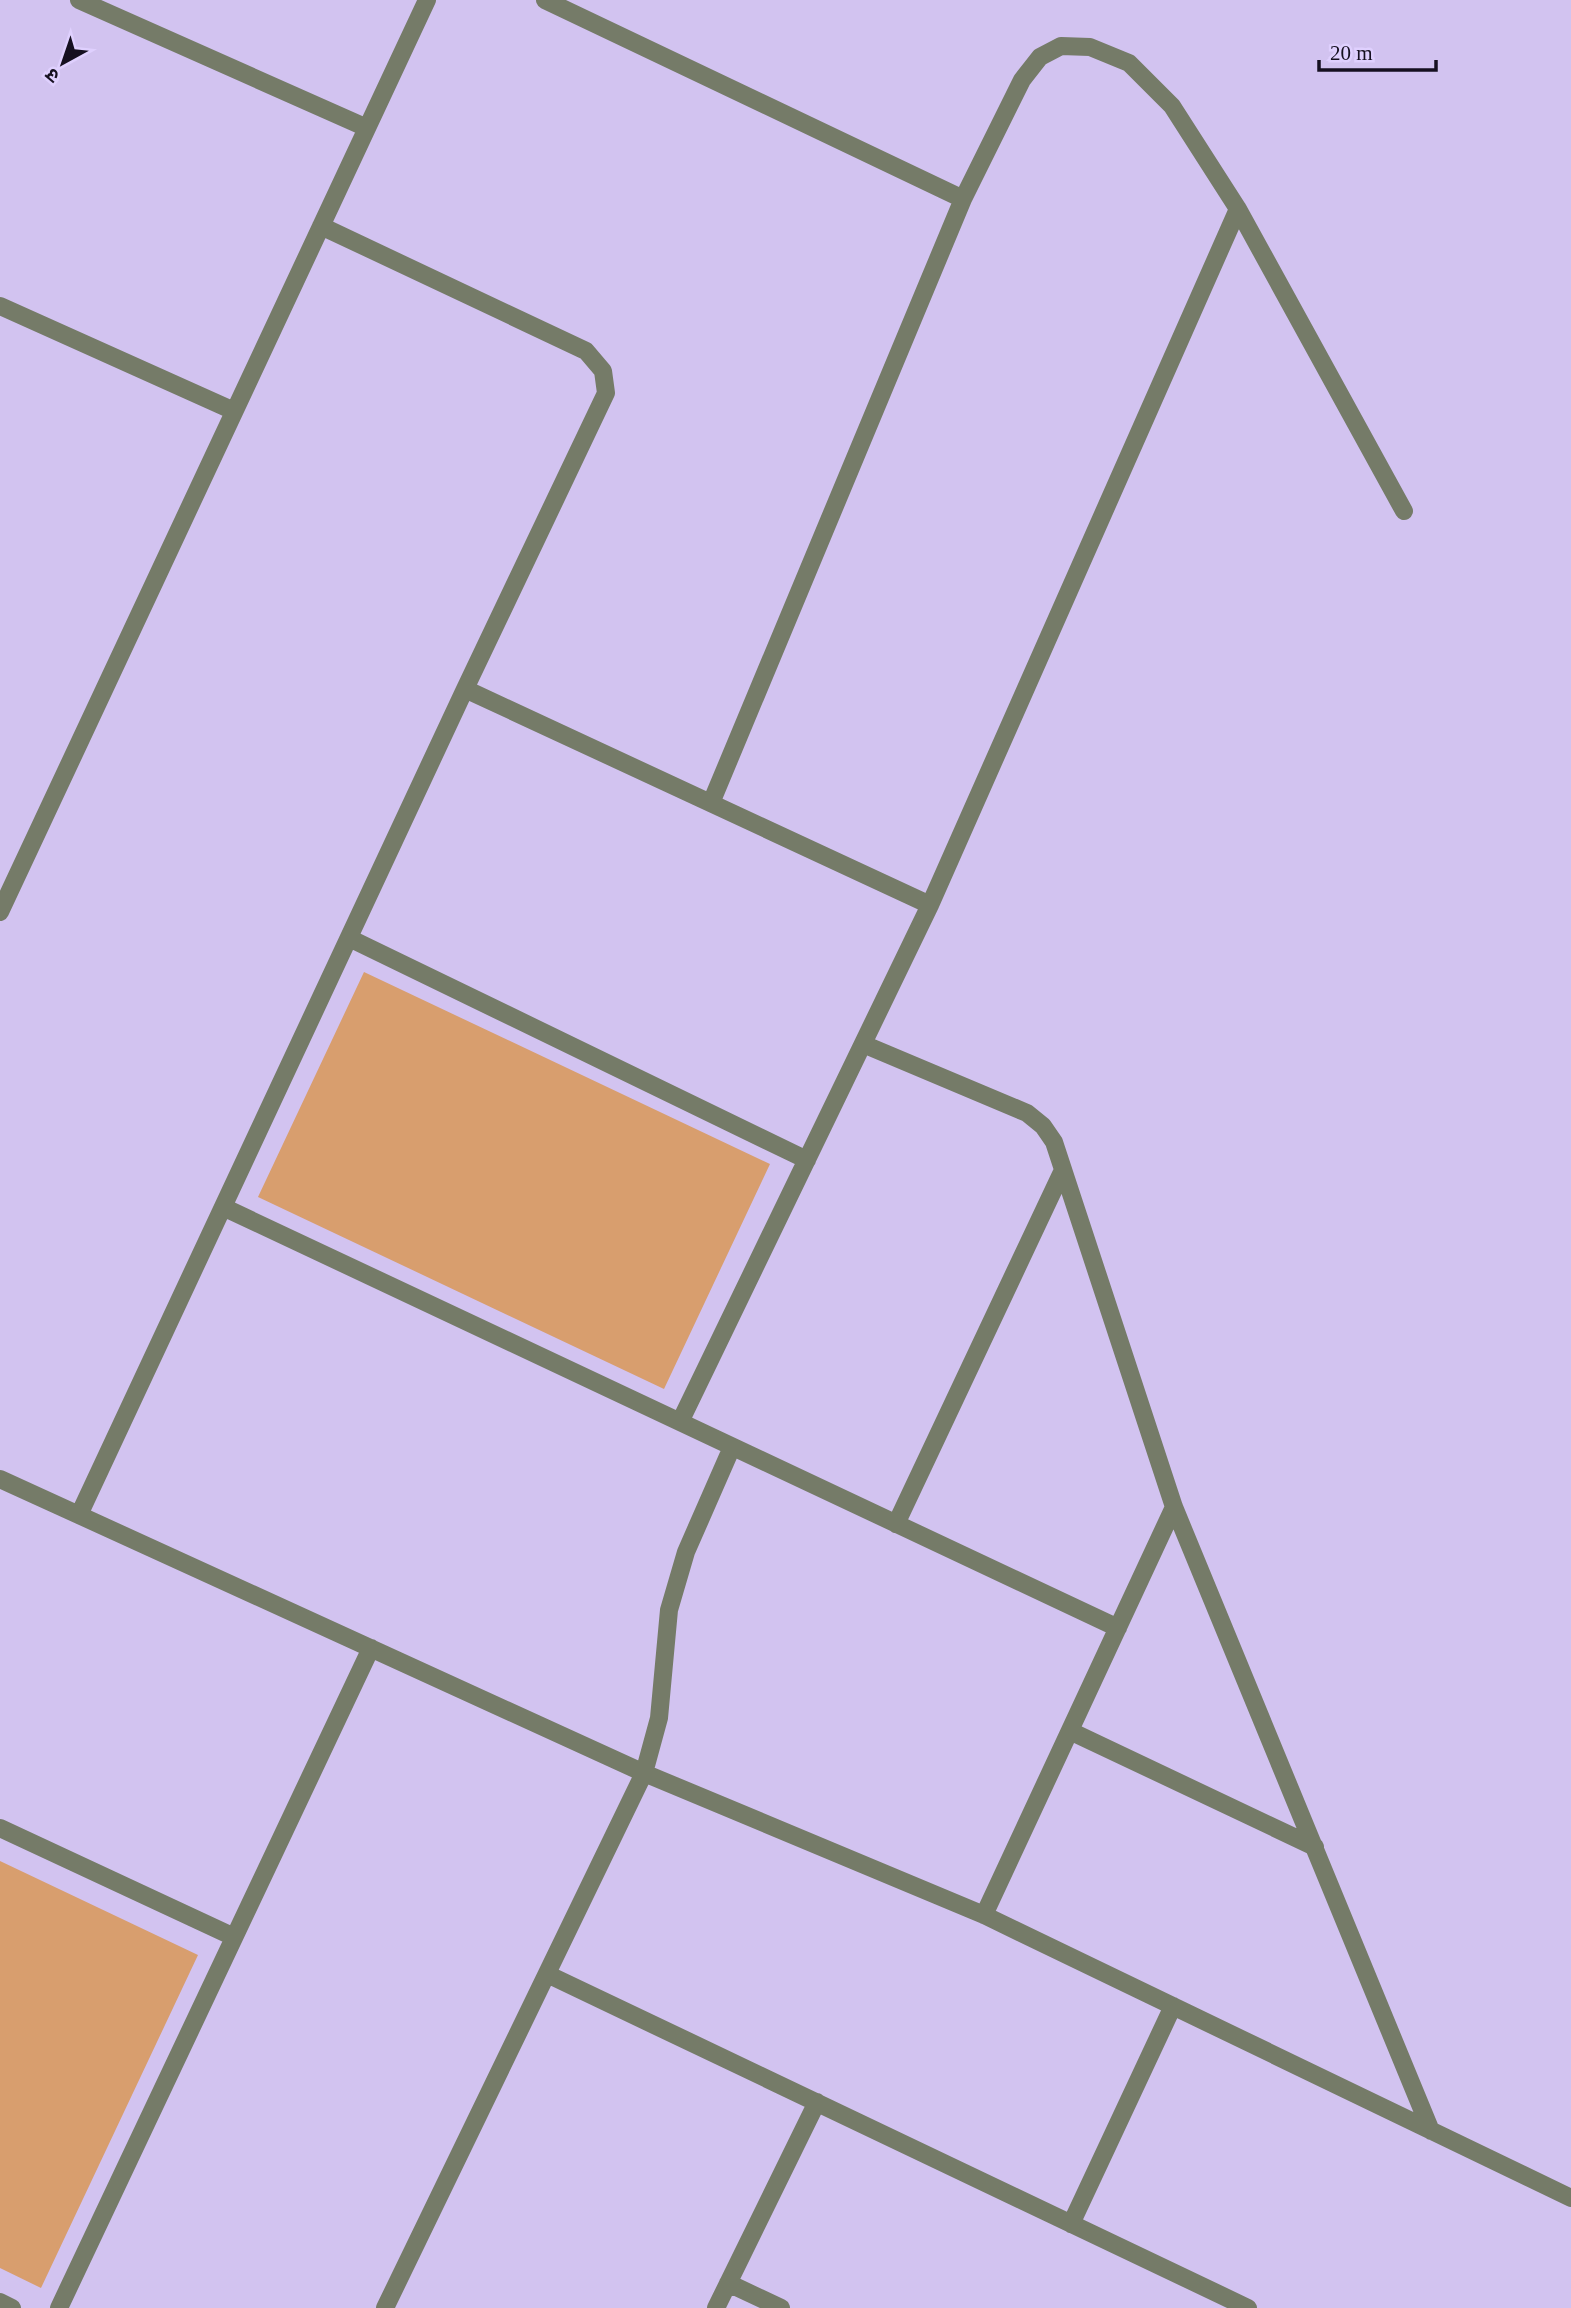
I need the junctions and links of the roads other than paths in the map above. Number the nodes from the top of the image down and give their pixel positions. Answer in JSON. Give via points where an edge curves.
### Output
{"nodes":[{"id":1,"x":79,"y":0,"type":"edge"},
{"id":2,"x":427,"y":0,"type":"edge"},
{"id":3,"x":545,"y":0,"type":"edge"},
{"id":4,"x":367,"y":128,"type":"junction"},
{"id":5,"x":963,"y":199,"type":"junction"},
{"id":6,"x":1238,"y":209,"type":"junction"},
{"id":7,"x":321,"y":226,"type":"junction"},
{"id":8,"x":0,"y":306,"type":"edge"},
{"id":9,"x":234,"y":411,"type":"junction"},
{"id":10,"x":1404,"y":511,"type":"dead end"},
{"id":11,"x":465,"y":689,"type":"junction"},
{"id":12,"x":711,"y":803,"type":"junction"},
{"id":13,"x":930,"y":905,"type":"junction"},
{"id":14,"x":0,"y":912,"type":"edge"},
{"id":15,"x":349,"y":938,"type":"junction"},
{"id":16,"x":863,"y":1044,"type":"junction"},
{"id":17,"x":807,"y":1160,"type":"junction"},
{"id":18,"x":1062,"y":1172,"type":"junction"},
{"id":19,"x":223,"y":1207,"type":"junction"},
{"id":20,"x":680,"y":1422,"type":"junction"},
{"id":21,"x":732,"y":1447,"type":"junction"},
{"id":22,"x":0,"y":1479,"type":"edge"},
{"id":23,"x":1174,"y":1507,"type":"junction"},
{"id":24,"x":79,"y":1516,"type":"junction"},
{"id":25,"x":895,"y":1524,"type":"junction"},
{"id":26,"x":1118,"y":1628,"type":"junction"},
{"id":27,"x":370,"y":1648,"type":"junction"},
{"id":28,"x":1070,"y":1731,"type":"junction"},
{"id":29,"x":644,"y":1773,"type":"junction"},
{"id":30,"x":0,"y":1828,"type":"edge"},
{"id":31,"x":1315,"y":1847,"type":"junction"},
{"id":32,"x":984,"y":1915,"type":"junction"},
{"id":33,"x":234,"y":1937,"type":"junction"},
{"id":34,"x":547,"y":1973,"type":"junction"},
{"id":35,"x":1173,"y":2006,"type":"junction"},
{"id":36,"x":817,"y":2102,"type":"junction"},
{"id":37,"x":1431,"y":2130,"type":"junction"},
{"id":38,"x":1571,"y":2198,"type":"edge"},
{"id":39,"x":1071,"y":2224,"type":"junction"},
{"id":40,"x":729,"y":2283,"type":"junction"},
{"id":41,"x":0,"y":2302,"type":"edge"},
{"id":42,"x":12,"y":2308,"type":"edge"},
{"id":43,"x":59,"y":2308,"type":"edge"},
{"id":44,"x":385,"y":2308,"type":"edge"},
{"id":45,"x":716,"y":2308,"type":"edge"},
{"id":46,"x":781,"y":2308,"type":"edge"},
{"id":47,"x":1248,"y":2308,"type":"edge"}],
"edges":[{"from":1,"to":4,"type":"street"},
{"from":2,"to":4,"type":"street"},
{"from":3,"to":5,"type":"street"},
{"from":4,"to":7,"type":"street"},
{"from":5,"to":6,"type":"street","via":[[1022,80],[1040,57],[1061,46],[1090,47],[1129,63],[1155,86]]},
{"from":5,"to":12,"type":"street"},
{"from":6,"to":10,"type":"street"},
{"from":6,"to":13,"type":"street"},
{"from":7,"to":9,"type":"street"},
{"from":7,"to":11,"type":"street","via":[[586,351],[603,371],[606,393]]},
{"from":8,"to":9,"type":"street"},
{"from":9,"to":14,"type":"street"},
{"from":11,"to":12,"type":"street"},
{"from":11,"to":15,"type":"street"},
{"from":12,"to":13,"type":"street"},
{"from":13,"to":16,"type":"street"},
{"from":15,"to":17,"type":"street"},
{"from":15,"to":19,"type":"street"},
{"from":16,"to":17,"type":"street"},
{"from":16,"to":18,"type":"street","via":[[1027,1113],[1054,1142]]},
{"from":17,"to":20,"type":"street"},
{"from":18,"to":23,"type":"street"},
{"from":18,"to":25,"type":"street"},
{"from":19,"to":20,"type":"street"},
{"from":19,"to":24,"type":"street"},
{"from":20,"to":21,"type":"street"},
{"from":21,"to":25,"type":"street"},
{"from":21,"to":29,"type":"street","via":[[686,1552],[669,1610],[659,1718]]},
{"from":22,"to":24,"type":"street"},
{"from":23,"to":26,"type":"street"},
{"from":23,"to":31,"type":"street"},
{"from":24,"to":27,"type":"street"},
{"from":25,"to":26,"type":"street"},
{"from":26,"to":28,"type":"street"},
{"from":27,"to":29,"type":"street"},
{"from":27,"to":33,"type":"street"},
{"from":28,"to":31,"type":"street"},
{"from":28,"to":32,"type":"street"},
{"from":29,"to":32,"type":"street"},
{"from":29,"to":34,"type":"street"},
{"from":30,"to":33,"type":"street"},
{"from":31,"to":37,"type":"street"},
{"from":32,"to":35,"type":"street"},
{"from":33,"to":43,"type":"street"},
{"from":34,"to":36,"type":"street"},
{"from":34,"to":44,"type":"street"},
{"from":35,"to":37,"type":"street"},
{"from":35,"to":39,"type":"street"},
{"from":36,"to":39,"type":"street"},
{"from":36,"to":40,"type":"street"},
{"from":37,"to":38,"type":"street"},
{"from":39,"to":47,"type":"street"},
{"from":40,"to":45,"type":"street"},
{"from":40,"to":46,"type":"street"},
{"from":41,"to":42,"type":"street"}]}
